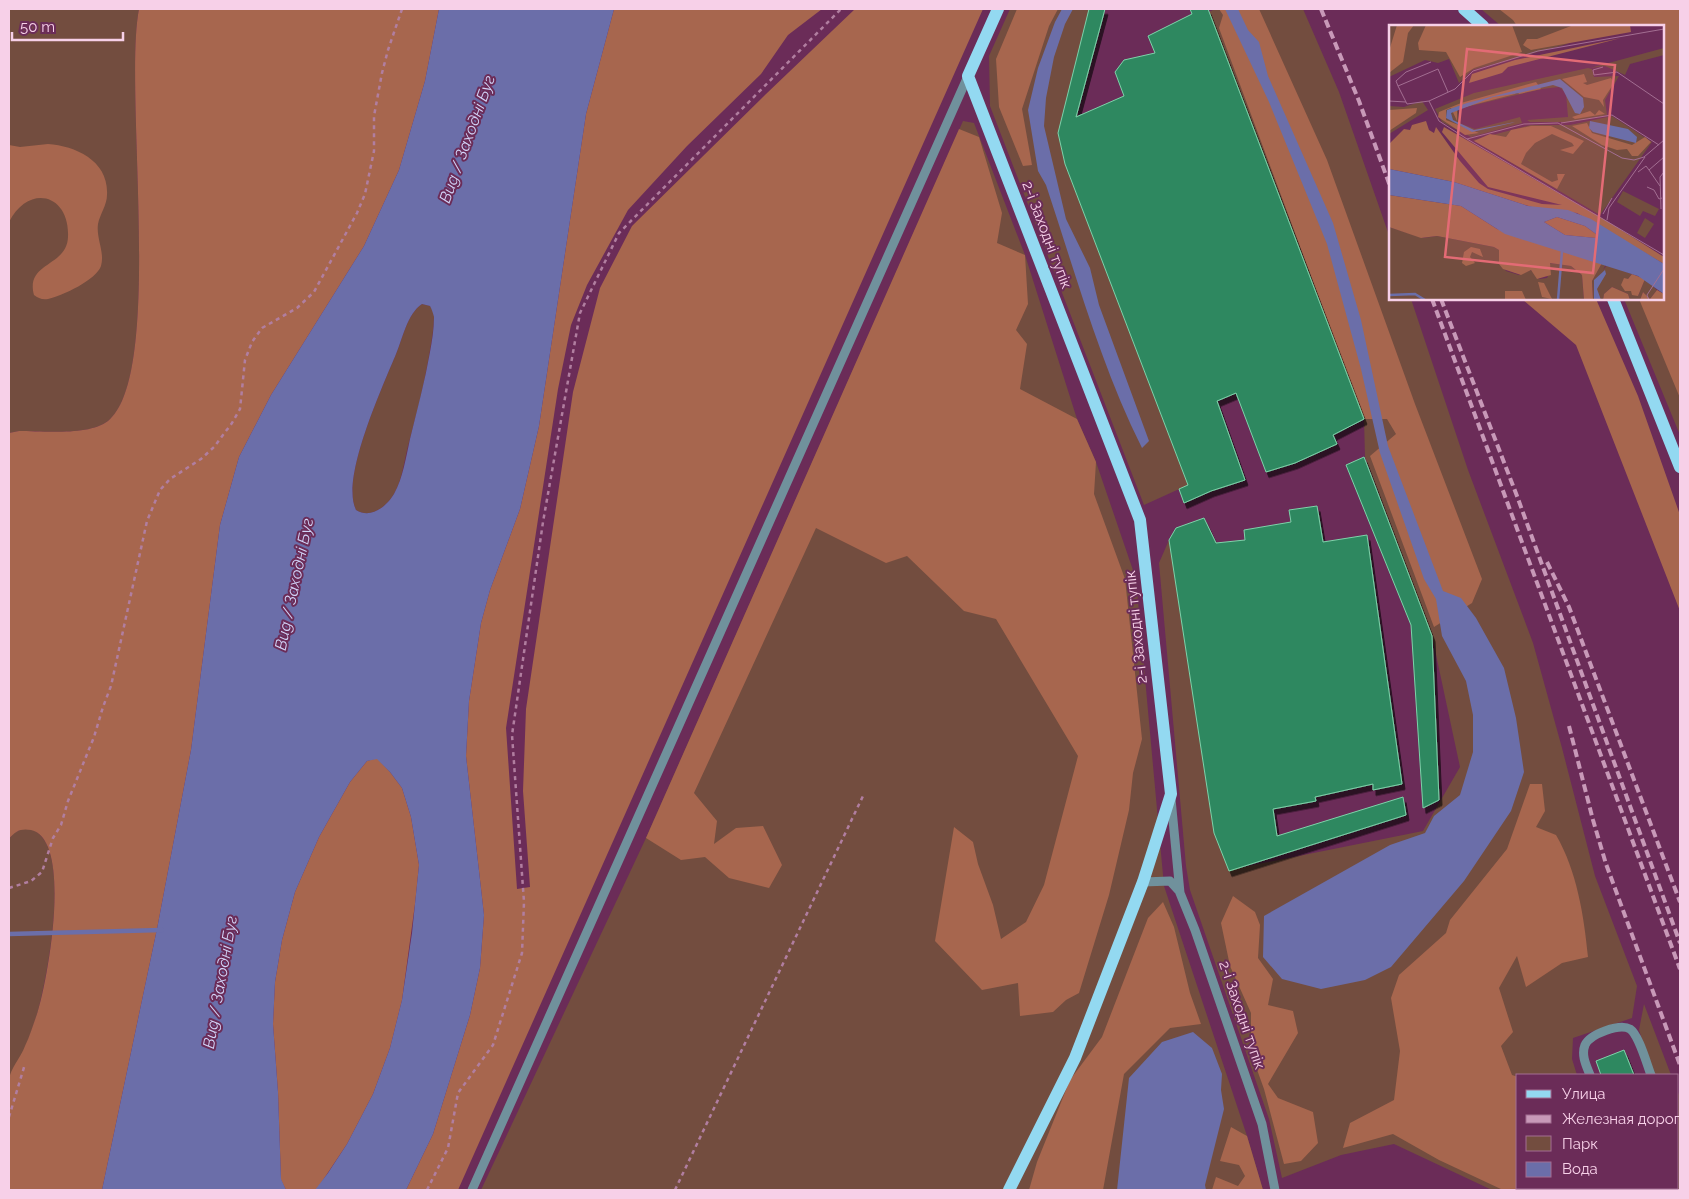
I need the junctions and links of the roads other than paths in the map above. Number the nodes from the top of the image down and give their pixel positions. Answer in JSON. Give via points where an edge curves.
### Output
{"nodes":[{"id":1,"x":998,"y":9,"type":"edge"},
{"id":2,"x":1464,"y":9,"type":"edge"},
{"id":3,"x":1482,"y":25,"type":"edge"},
{"id":4,"x":968,"y":76,"type":"junction"},
{"id":5,"x":1613,"y":300,"type":"edge"},
{"id":6,"x":1680,"y":467,"type":"edge"},
{"id":7,"x":1171,"y":794,"type":"junction"},
{"id":8,"x":1143,"y":882,"type":"junction"},
{"id":9,"x":1180,"y":893,"type":"junction"},
{"id":10,"x":1590,"y":1074,"type":"edge"},
{"id":11,"x":1651,"y":1074,"type":"edge"},
{"id":12,"x":472,"y":1190,"type":"edge"},
{"id":13,"x":1009,"y":1190,"type":"edge"},
{"id":14,"x":1275,"y":1190,"type":"edge"}],
"edges":[{"from":1,"to":4,"type":"main road"},
{"from":2,"to":3,"type":"main road"},
{"from":4,"to":7,"type":"main road","name":"2-і Заходні тупік","via":[[1140,520]]},
{"from":4,"to":12,"type":"street"},
{"from":5,"to":6,"type":"main road"},
{"from":7,"to":8,"type":"main road"},
{"from":7,"to":9,"type":"street","name":"2-і Заходні тупік"},
{"from":8,"to":9,"type":"street","via":[[1170,881]]},
{"from":8,"to":13,"type":"main road","via":[[1075,1058]]},
{"from":9,"to":14,"type":"street","name":"2-і Заходні тупік","via":[[1262,1124]]},
{"from":10,"to":11,"type":"street","via":[[1583,1057],[1585,1045],[1591,1037],[1620,1026],[1630,1029],[1636,1036]]}]}
